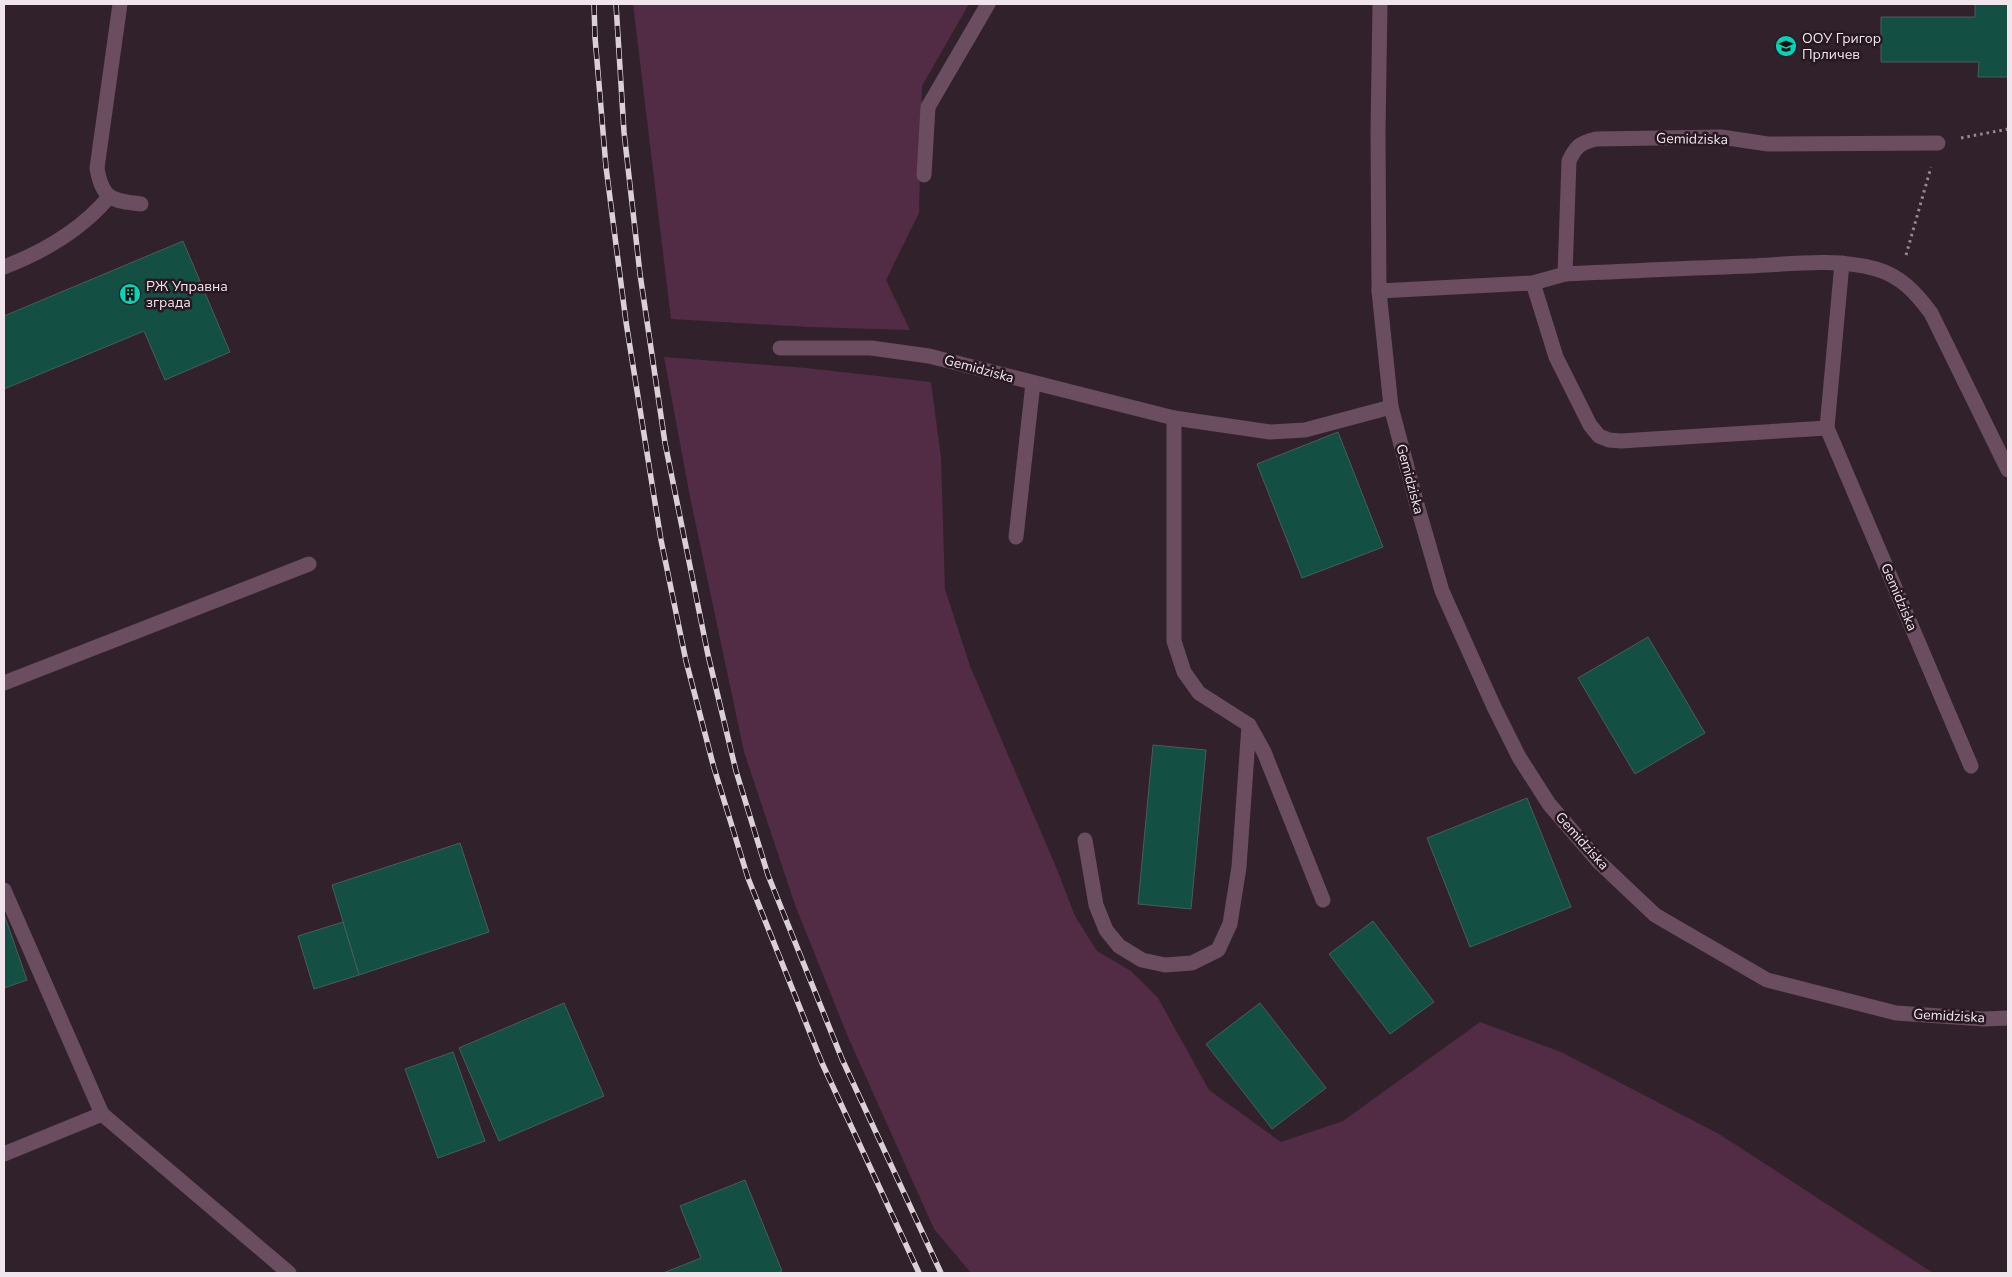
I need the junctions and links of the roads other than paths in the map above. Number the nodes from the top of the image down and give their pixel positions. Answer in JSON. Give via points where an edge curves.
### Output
{"nodes":[{"id":1,"x":120,"y":4,"type":"edge"},
{"id":2,"x":988,"y":4,"type":"edge"},
{"id":3,"x":1380,"y":4,"type":"edge"},
{"id":4,"x":1938,"y":143,"type":"road end"},
{"id":5,"x":924,"y":175,"type":"dead end"},
{"id":6,"x":109,"y":197,"type":"junction"},
{"id":7,"x":141,"y":204,"type":"dead end"},
{"id":8,"x":1842,"y":263,"type":"junction"},
{"id":9,"x":4,"y":267,"type":"edge"},
{"id":10,"x":1565,"y":274,"type":"junction"},
{"id":11,"x":1533,"y":283,"type":"junction"},
{"id":12,"x":1379,"y":291,"type":"junction"},
{"id":13,"x":780,"y":348,"type":"dead end"},
{"id":14,"x":1033,"y":383,"type":"junction"},
{"id":15,"x":1391,"y":407,"type":"junction"},
{"id":16,"x":1174,"y":418,"type":"junction"},
{"id":17,"x":1827,"y":428,"type":"junction"},
{"id":18,"x":2008,"y":470,"type":"edge"},
{"id":19,"x":1016,"y":537,"type":"dead end"},
{"id":20,"x":309,"y":564,"type":"dead end"},
{"id":21,"x":4,"y":683,"type":"edge"},
{"id":22,"x":1249,"y":725,"type":"junction"},
{"id":23,"x":1971,"y":766,"type":"dead end"},
{"id":24,"x":1085,"y":840,"type":"dead end"},
{"id":25,"x":4,"y":890,"type":"edge"},
{"id":26,"x":1323,"y":900,"type":"dead end"},
{"id":27,"x":2008,"y":1018,"type":"edge"},
{"id":28,"x":102,"y":1114,"type":"junction"},
{"id":29,"x":4,"y":1154,"type":"edge"},
{"id":30,"x":289,"y":1273,"type":"edge"}],
"edges":[{"from":1,"to":6,"type":"street","via":[[97,168],[100,185]]},
{"from":2,"to":5,"type":"street","via":[[928,107]]},
{"from":3,"to":12,"type":"street","name":"Gemidziska"},
{"from":4,"to":10,"type":"street","name":"Gemidziska","via":[[1768,144],[1721,137],[1596,139],[1583,143],[1574,150],[1569,161]]},
{"from":6,"to":7,"type":"street"},
{"from":6,"to":9,"type":"street","via":[[81,225],[29,257]]},
{"from":8,"to":10,"type":"street"},
{"from":8,"to":17,"type":"street","name":"Gemidziska"},
{"from":8,"to":18,"type":"street","via":[[1876,269],[1914,290],[1932,313]]},
{"from":10,"to":11,"type":"street"},
{"from":11,"to":12,"type":"street"},
{"from":11,"to":17,"type":"street","via":[[1556,357],[1590,425],[1599,436],[1621,441]]},
{"from":12,"to":15,"type":"street","name":"Gemidziska"},
{"from":13,"to":14,"type":"street","name":"Gemidziska","via":[[871,348],[929,356]]},
{"from":14,"to":16,"type":"street","name":"Gemidziska"},
{"from":14,"to":19,"type":"street"},
{"from":15,"to":16,"type":"street","name":"Gemidziska","via":[[1305,430],[1270,432]]},
{"from":15,"to":27,"type":"street","name":"Gemidziska","via":[[1442,591],[1494,708],[1519,758],[1550,804],[1599,862],[1655,915],[1767,980],[1896,1013]]},
{"from":16,"to":22,"type":"street","via":[[1174,641],[1184,672],[1199,693]]},
{"from":17,"to":23,"type":"street","name":"Gemidziska"},
{"from":20,"to":21,"type":"street"},
{"from":22,"to":24,"type":"street","via":[[1239,867],[1230,924],[1218,950],[1192,963],[1165,965],[1142,960],[1119,946],[1106,930],[1096,905]]},
{"from":22,"to":26,"type":"street","via":[[1264,752]]},
{"from":25,"to":28,"type":"street"},
{"from":28,"to":29,"type":"street"},
{"from":28,"to":30,"type":"street"}]}
